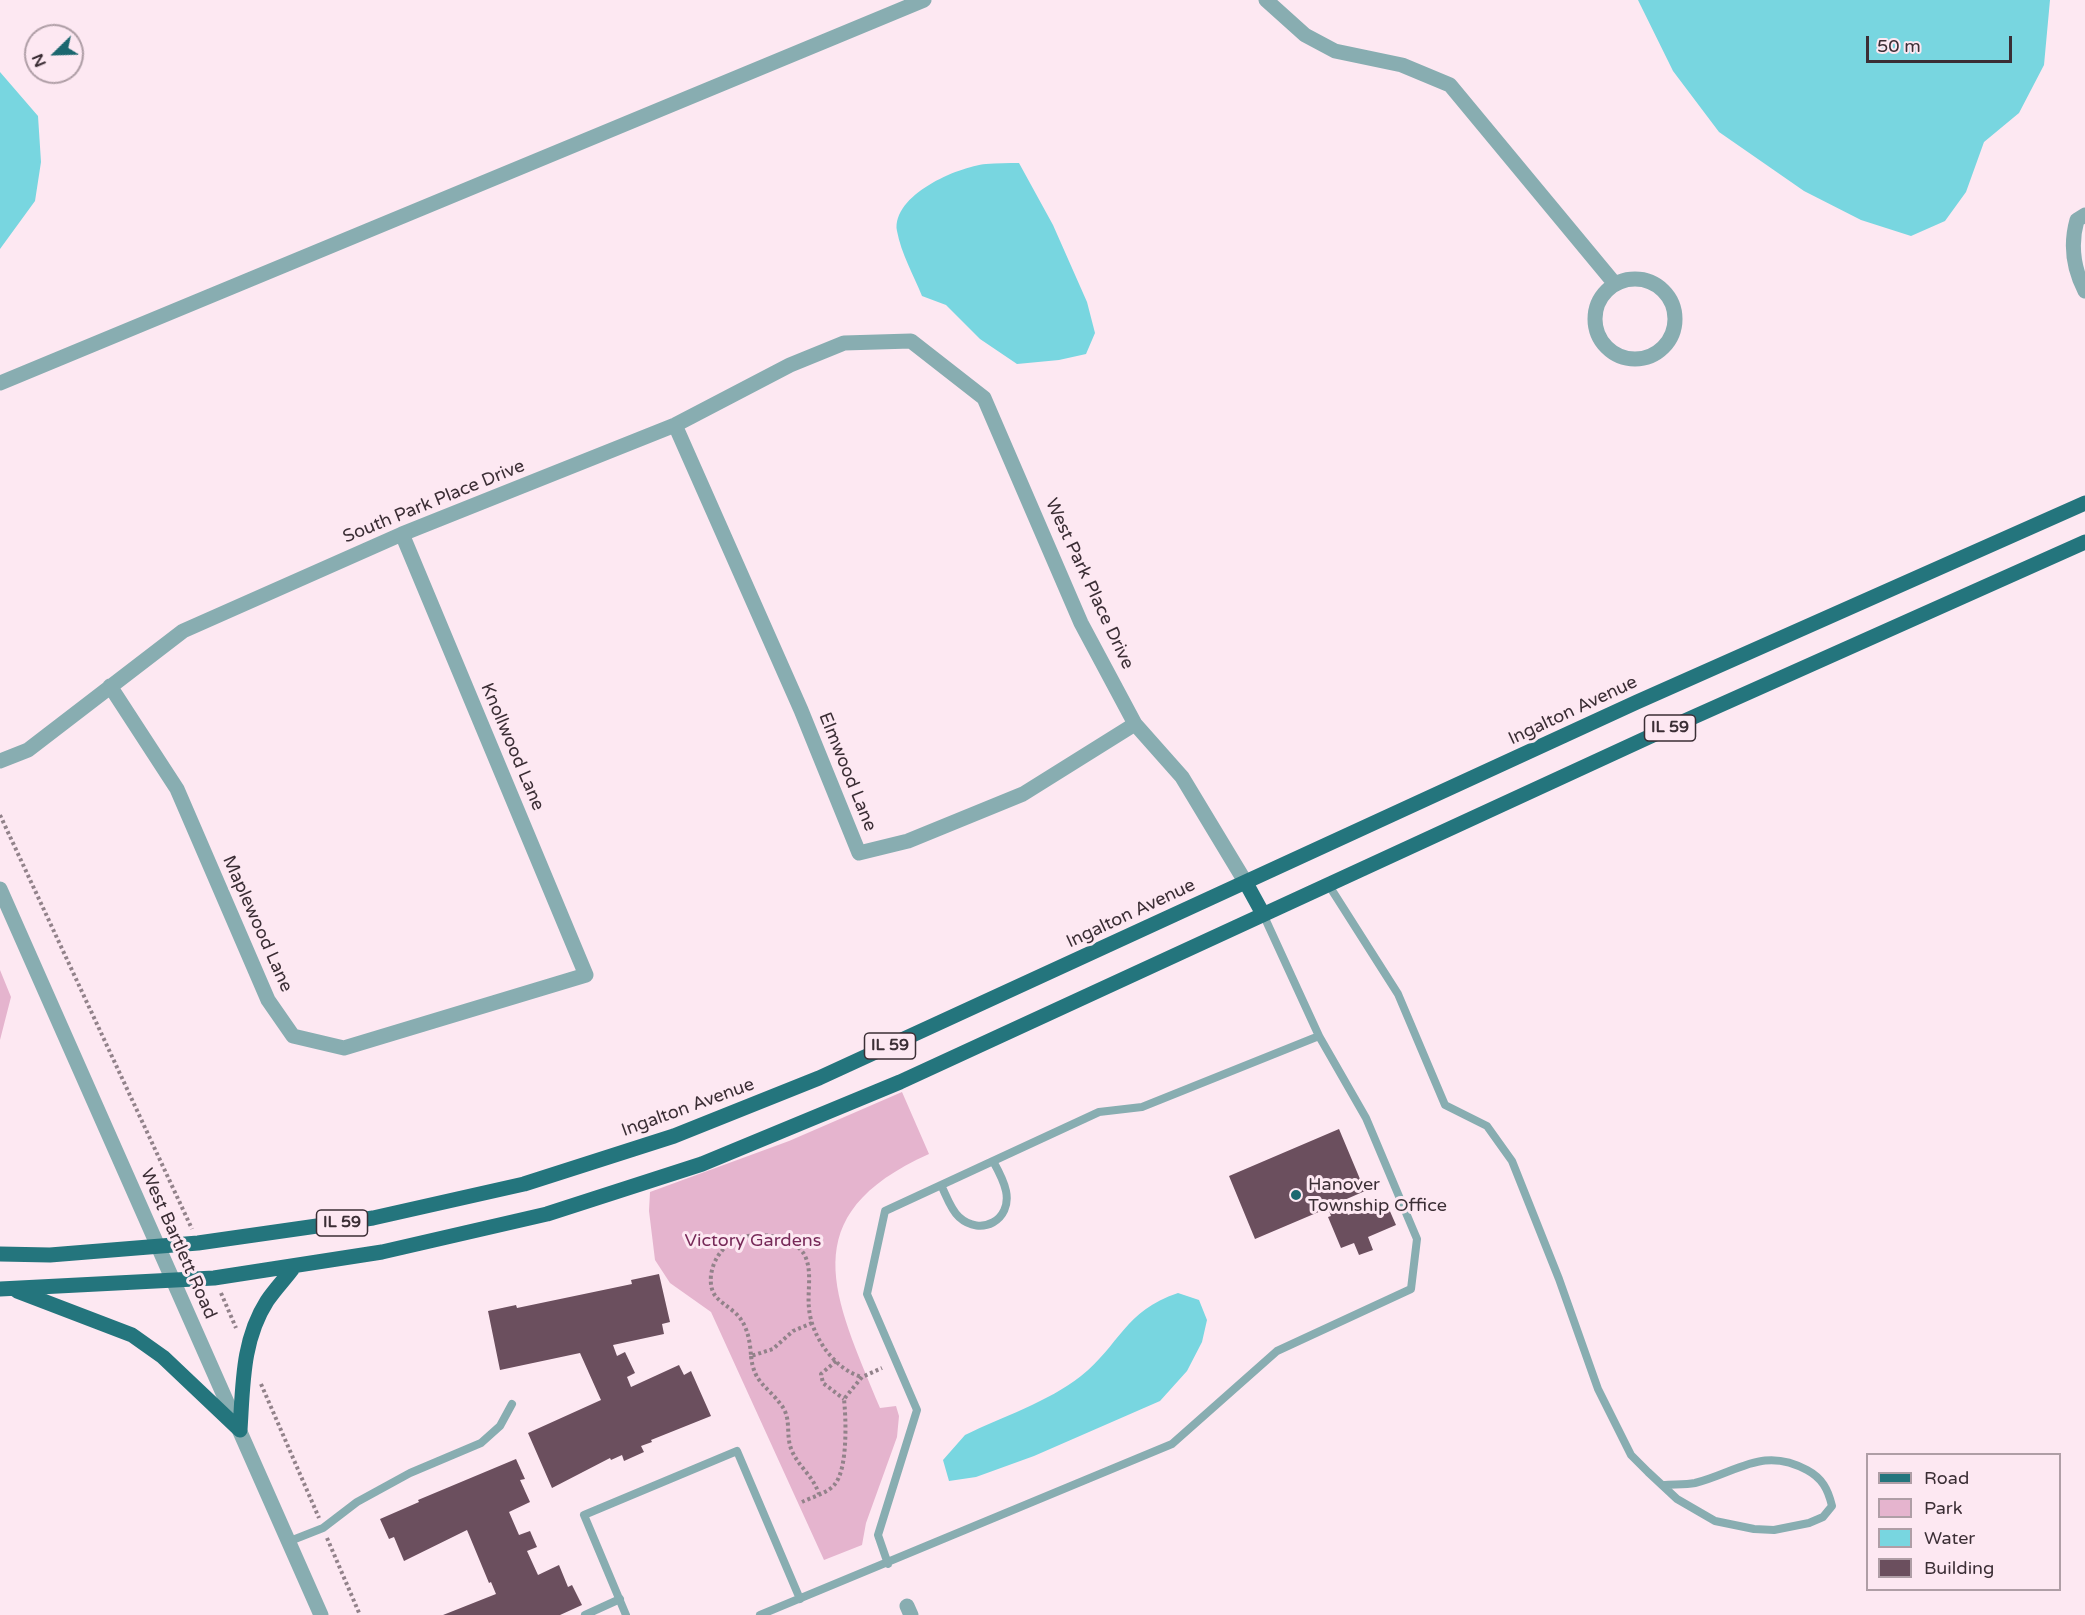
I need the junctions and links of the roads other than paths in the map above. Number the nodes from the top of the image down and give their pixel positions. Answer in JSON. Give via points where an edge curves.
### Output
{"nodes":[{"id":1,"x":924,"y":0,"type":"edge"},
{"id":2,"x":1266,"y":0,"type":"edge"},
{"id":3,"x":2085,"y":215,"type":"edge"},
{"id":4,"x":1615,"y":284,"type":"junction"},
{"id":5,"x":2085,"y":291,"type":"edge"},
{"id":6,"x":910,"y":341,"type":"joint"},
{"id":7,"x":0,"y":383,"type":"edge"},
{"id":8,"x":675,"y":425,"type":"junction"},
{"id":9,"x":2085,"y":503,"type":"edge"},
{"id":10,"x":402,"y":534,"type":"junction"},
{"id":11,"x":2085,"y":542,"type":"edge"},
{"id":12,"x":110,"y":686,"type":"junction"},
{"id":13,"x":1135,"y":724,"type":"junction"},
{"id":14,"x":0,"y":761,"type":"edge"},
{"id":15,"x":1246,"y":883,"type":"junction"},
{"id":16,"x":1328,"y":884,"type":"junction"},
{"id":17,"x":0,"y":890,"type":"edge"},
{"id":18,"x":1263,"y":914,"type":"junction"},
{"id":19,"x":586,"y":975,"type":"joint"},
{"id":20,"x":1319,"y":1036,"type":"junction"},
{"id":21,"x":993,"y":1161,"type":"junction"},
{"id":22,"x":941,"y":1185,"type":"junction"},
{"id":23,"x":157,"y":1246,"type":"junction"},
{"id":24,"x":0,"y":1254,"type":"edge"},
{"id":25,"x":293,"y":1268,"type":"junction"},
{"id":26,"x":173,"y":1282,"type":"junction"},
{"id":27,"x":5,"y":1288,"type":"edge"},
{"id":28,"x":512,"y":1404,"type":"dead end"},
{"id":29,"x":240,"y":1430,"type":"junction"},
{"id":30,"x":1663,"y":1485,"type":"junction"},
{"id":31,"x":290,"y":1541,"type":"junction"},
{"id":32,"x":888,"y":1564,"type":"junction"},
{"id":33,"x":620,"y":1599,"type":"junction"},
{"id":34,"x":800,"y":1599,"type":"junction"},
{"id":35,"x":321,"y":1615,"type":"edge"},
{"id":36,"x":585,"y":1615,"type":"edge"},
{"id":37,"x":626,"y":1615,"type":"edge"},
{"id":38,"x":760,"y":1615,"type":"edge"}],
"edges":[{"from":1,"to":7,"type":"street"},
{"from":2,"to":4,"type":"street","via":[[1305,35],[1335,51],[1402,65],[1450,85]]},
{"from":3,"to":5,"type":"street","via":[[2077,220],[2071,241],[2078,279]]},
{"from":4,"to":4,"type":"street","via":[[1605,292],[1595,315],[1600,339],[1608,349],[1631,359],[1655,354],[1672,333],[1672,305],[1665,293],[1642,279]]},
{"from":6,"to":8,"type":"street","name":"South Park Place Drive","via":[[844,343],[790,365]]},
{"from":6,"to":13,"type":"street","name":"West Park Place Drive","via":[[984,398],[1081,623]]},
{"from":8,"to":10,"type":"street","name":"South Park Place Drive"},
{"from":8,"to":13,"type":"street","name":"Elmwood Lane","via":[[801,710],[859,853],[908,841],[1023,794]]},
{"from":9,"to":15,"type":"main road","name":"Ingalton Avenue","number":"IL 59","via":[[1637,702]]},
{"from":10,"to":12,"type":"street","name":"South Park Place Drive","via":[[183,631]]},
{"from":10,"to":19,"type":"street","name":"Knollwood Lane"},
{"from":11,"to":16,"type":"main road","number":"IL 59"},
{"from":12,"to":14,"type":"street","name":"South Park Place Drive","via":[[28,750]]},
{"from":12,"to":19,"type":"street","name":"Maplewood Lane","via":[[177,789],[268,1000],[293,1036],[344,1048]]},
{"from":13,"to":15,"type":"street","name":"West Park Place Drive","via":[[1182,777]]},
{"from":15,"to":18,"type":"main road"},
{"from":15,"to":23,"type":"main road","name":"Ingalton Avenue","number":"IL 59","via":[[819,1078],[674,1136],[524,1184],[384,1216],[267,1235]]},
{"from":16,"to":18,"type":"main road","number":"IL 59"},
{"from":16,"to":30,"type":"lane","via":[[1398,994],[1445,1105],[1487,1126],[1512,1161],[1598,1389],[1631,1455]]},
{"from":17,"to":23,"type":"street","name":"West Bartlett Road"},
{"from":18,"to":20,"type":"lane"},
{"from":18,"to":25,"type":"main road","number":"IL 59","via":[[900,1082],[702,1164],[547,1214],[450,1239]]},
{"from":20,"to":21,"type":"lane","via":[[1142,1107],[1099,1112]]},
{"from":20,"to":32,"type":"lane","via":[[1366,1118],[1417,1239],[1411,1289],[1277,1351],[1172,1444]]},
{"from":21,"to":22,"type":"lane"},
{"from":21,"to":22,"type":"lane","via":[[1006,1190],[1006,1208],[986,1226],[970,1226],[957,1216]]},
{"from":22,"to":32,"type":"lane","via":[[885,1211],[867,1294],[917,1410],[878,1535]]},
{"from":23,"to":24,"type":"main road","number":"IL 59","via":[[50,1255]]},
{"from":23,"to":26,"type":"street","name":"West Bartlett Road"},
{"from":25,"to":26,"type":"main road","number":"IL 59"},
{"from":25,"to":29,"type":"main road","via":[[267,1300],[246,1351]]},
{"from":26,"to":27,"type":"main road","number":"IL 59"},
{"from":26,"to":29,"type":"street","name":"West Bartlett Road"},
{"from":27,"to":29,"type":"main road","via":[[132,1335],[163,1357]]},
{"from":28,"to":31,"type":"lane","via":[[500,1426],[481,1443],[410,1473],[357,1502],[323,1528]]},
{"from":29,"to":31,"type":"street","name":"West Bartlett Road"},
{"from":30,"to":30,"type":"lane","via":[[1677,1499],[1715,1521],[1754,1529],[1774,1530],[1809,1523],[1823,1517],[1832,1506],[1828,1490],[1816,1475],[1777,1458],[1752,1462],[1693,1484]]},
{"from":31,"to":35,"type":"street","name":"West Bartlett Road"},
{"from":32,"to":34,"type":"lane"},
{"from":33,"to":34,"type":"lane","via":[[584,1515],[737,1451]]},
{"from":33,"to":36,"type":"lane"},
{"from":33,"to":37,"type":"lane"},
{"from":34,"to":38,"type":"lane"}]}
